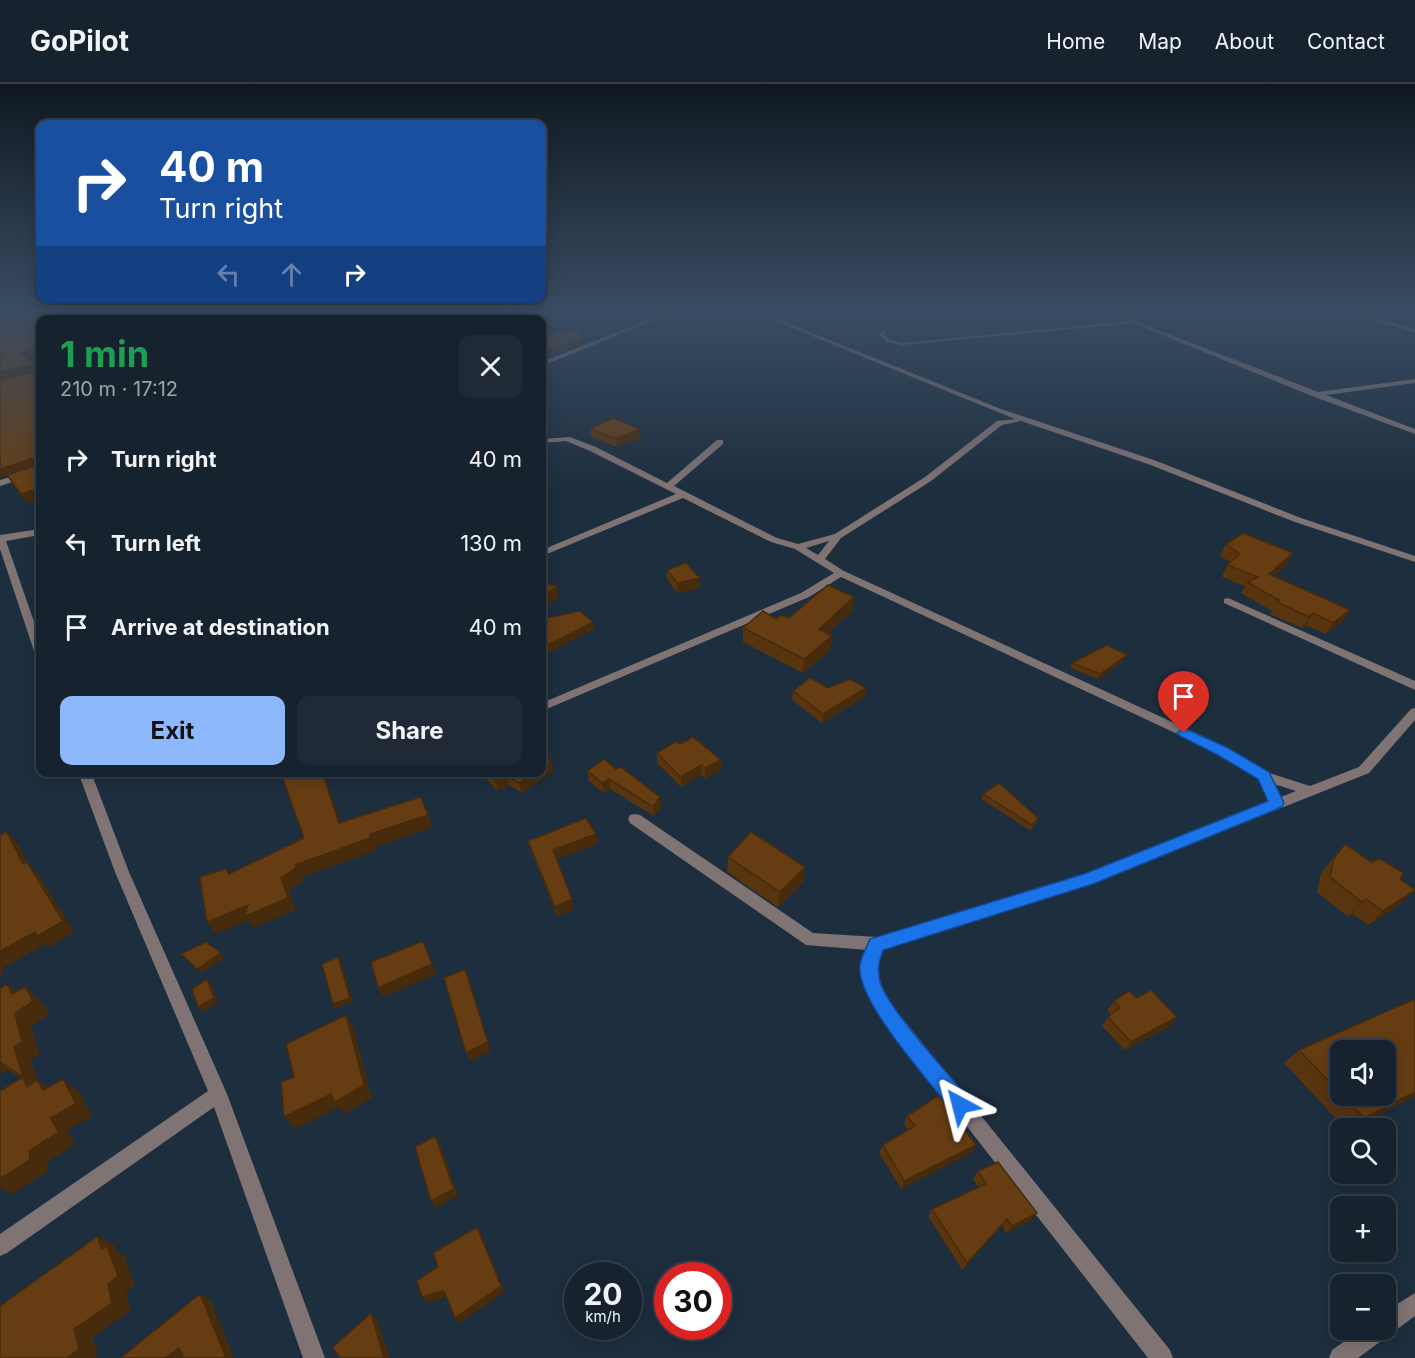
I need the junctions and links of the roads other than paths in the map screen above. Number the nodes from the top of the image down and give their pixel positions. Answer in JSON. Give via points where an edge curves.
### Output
{"nodes":[{"id":1,"x":901,"y":371,"type":"edge"},
{"id":2,"x":1258,"y":371,"type":"edge"},
{"id":3,"x":1415,"y":381,"type":"edge"},
{"id":4,"x":1314,"y":394,"type":"junction"},
{"id":5,"x":998,"y":411,"type":"junction"},
{"id":6,"x":1024,"y":420,"type":"junction"},
{"id":7,"x":1000,"y":423,"type":"junction"},
{"id":8,"x":1415,"y":432,"type":"edge"},
{"id":9,"x":546,"y":441,"type":"edge"},
{"id":10,"x":720,"y":442,"type":"dead end"},
{"id":11,"x":36,"y":471,"type":"edge"},
{"id":12,"x":0,"y":483,"type":"edge"},
{"id":13,"x":669,"y":486,"type":"junction"},
{"id":14,"x":684,"y":494,"type":"junction"},
{"id":15,"x":36,"y":533,"type":"edge"},
{"id":16,"x":838,"y":536,"type":"junction"},
{"id":17,"x":0,"y":538,"type":"edge"},
{"id":18,"x":798,"y":548,"type":"junction"},
{"id":19,"x":546,"y":551,"type":"edge"},
{"id":20,"x":4,"y":555,"type":"edge"},
{"id":21,"x":1415,"y":559,"type":"edge"},
{"id":22,"x":819,"y":560,"type":"junction"},
{"id":23,"x":841,"y":573,"type":"junction"},
{"id":24,"x":1228,"y":601,"type":"dead end"},
{"id":25,"x":36,"y":643,"type":"edge"},
{"id":26,"x":1415,"y":686,"type":"edge"},
{"id":27,"x":546,"y":705,"type":"edge"},
{"id":28,"x":1415,"y":711,"type":"edge"},
{"id":29,"x":1264,"y":776,"type":"junction"},
{"id":30,"x":86,"y":777,"type":"edge"},
{"id":31,"x":1310,"y":791,"type":"junction"},
{"id":32,"x":1277,"y":803,"type":"junction"},
{"id":33,"x":635,"y":819,"type":"dead end"},
{"id":34,"x":877,"y":944,"type":"junction"},
{"id":35,"x":218,"y":1094,"type":"junction"},
{"id":36,"x":0,"y":1246,"type":"edge"},
{"id":37,"x":1415,"y":1303,"type":"edge"},
{"id":38,"x":1396,"y":1317,"type":"edge"},
{"id":39,"x":1365,"y":1340,"type":"edge"},
{"id":40,"x":314,"y":1358,"type":"edge"},
{"id":41,"x":1162,"y":1358,"type":"edge"},
{"id":42,"x":1340,"y":1358,"type":"edge"}],
"edges":[{"from":1,"to":5,"type":"street"},
{"from":2,"to":4,"type":"street"},
{"from":3,"to":4,"type":"street"},
{"from":4,"to":8,"type":"street"},
{"from":5,"to":6,"type":"street"},
{"from":5,"to":7,"type":"street"},
{"from":6,"to":7,"type":"street"},
{"from":6,"to":21,"type":"street"},
{"from":7,"to":16,"type":"street","via":[[928,479]]},
{"from":9,"to":13,"type":"street","via":[[577,442]]},
{"from":10,"to":13,"type":"street"},
{"from":11,"to":12,"type":"street"},
{"from":13,"to":14,"type":"street"},
{"from":14,"to":18,"type":"street","via":[[774,540]]},
{"from":14,"to":19,"type":"street"},
{"from":15,"to":17,"type":"street"},
{"from":16,"to":18,"type":"street"},
{"from":16,"to":22,"type":"street"},
{"from":17,"to":20,"type":"street"},
{"from":18,"to":22,"type":"street"},
{"from":20,"to":25,"type":"street"},
{"from":22,"to":23,"type":"street"},
{"from":23,"to":27,"type":"street","via":[[805,596]]},
{"from":23,"to":29,"type":"street","via":[[1203,741]]},
{"from":24,"to":26,"type":"street"},
{"from":28,"to":31,"type":"street","via":[[1364,770]]},
{"from":29,"to":31,"type":"street"},
{"from":29,"to":32,"type":"street"},
{"from":30,"to":35,"type":"street","via":[[122,872]]},
{"from":31,"to":32,"type":"street"},
{"from":32,"to":34,"type":"street","via":[[1088,879]]},
{"from":33,"to":34,"type":"street","via":[[800,934],[812,940]]},
{"from":34,"to":41,"type":"street","via":[[869,965],[872,986],[889,1014]]},
{"from":35,"to":36,"type":"street"},
{"from":35,"to":40,"type":"street"},
{"from":37,"to":38,"type":"street"},
{"from":39,"to":42,"type":"street"}]}
